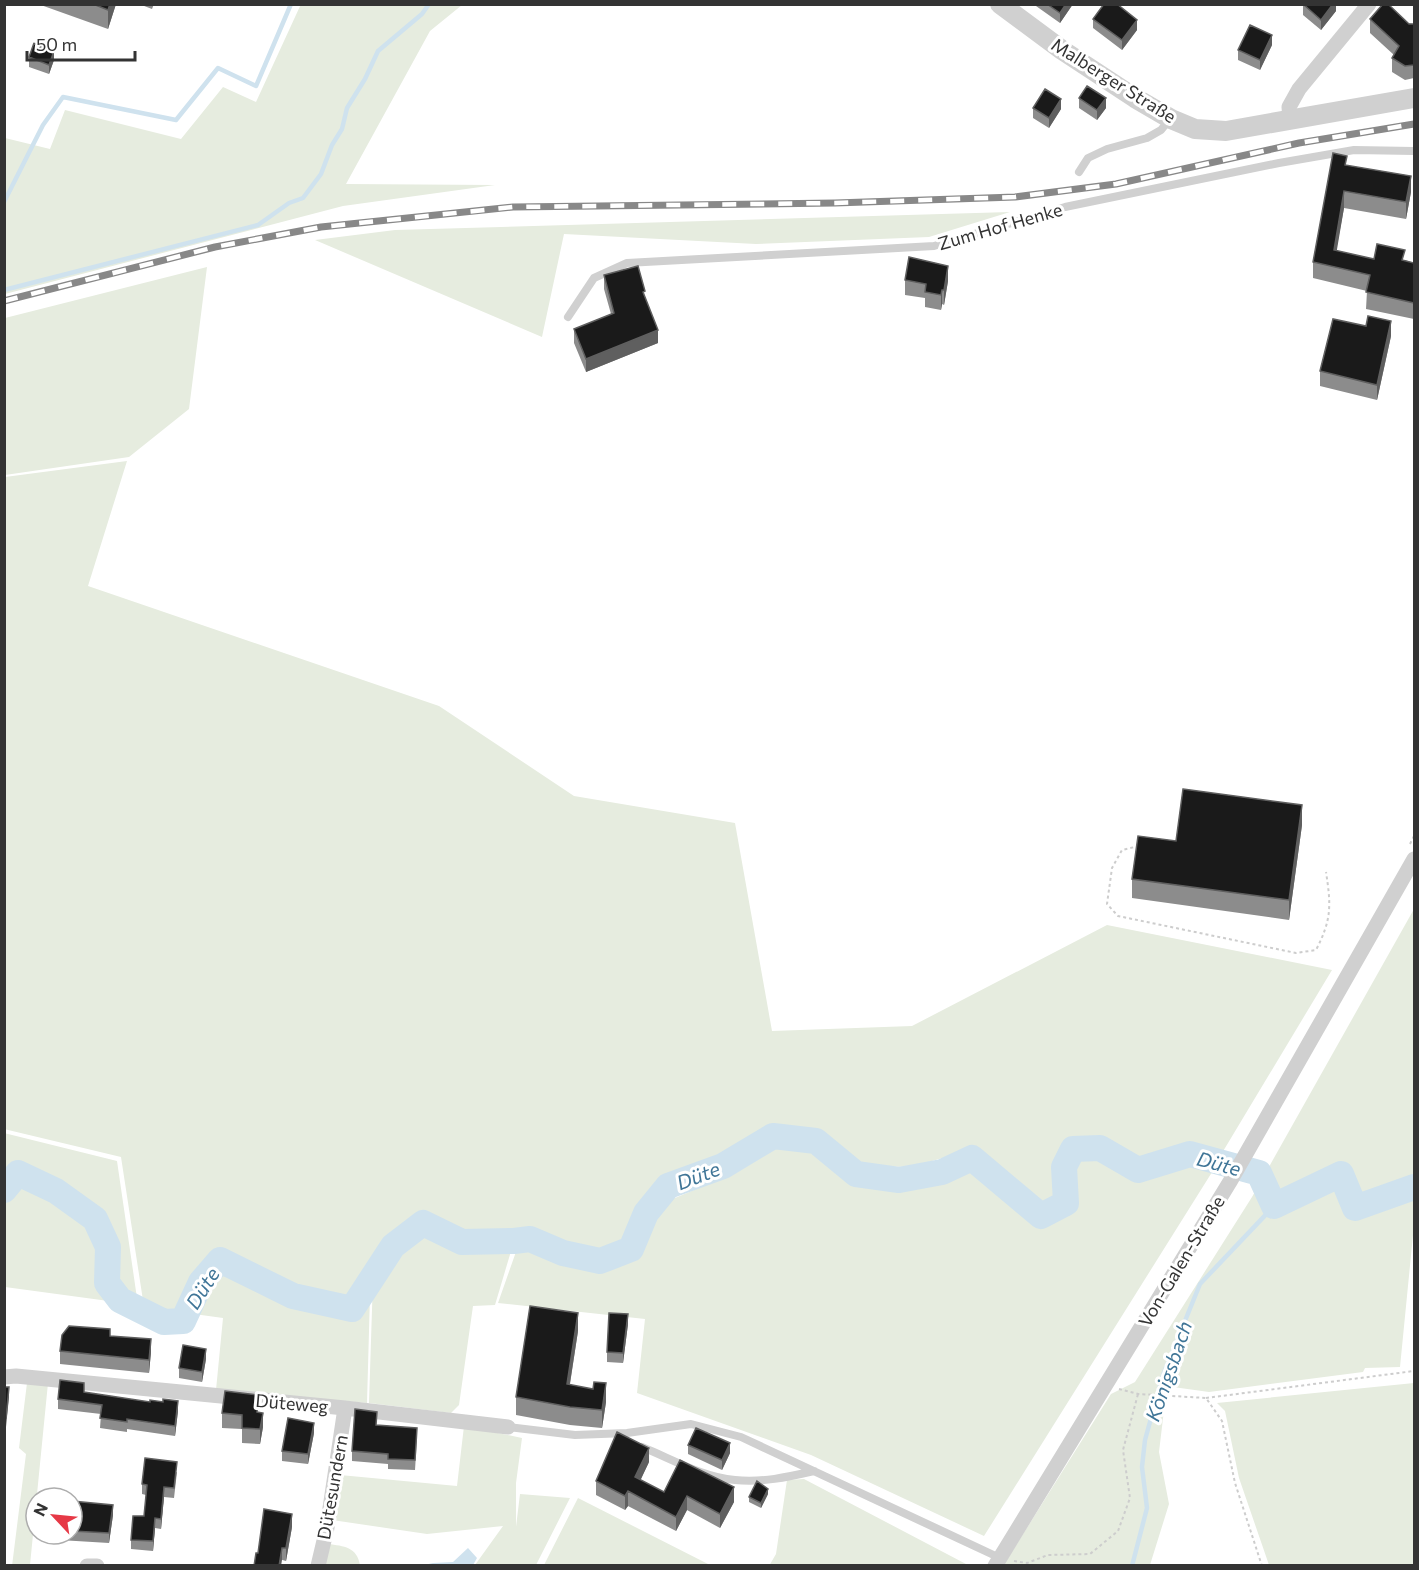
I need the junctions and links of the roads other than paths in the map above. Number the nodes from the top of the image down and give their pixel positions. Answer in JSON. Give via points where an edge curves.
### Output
{"nodes":[{"id":1,"x":1000,"y":4,"type":"edge"},
{"id":2,"x":1369,"y":4,"type":"edge"},
{"id":3,"x":1414,"y":98,"type":"edge"},
{"id":4,"x":1171,"y":119,"type":"junction"},
{"id":5,"x":1290,"y":120,"type":"junction"},
{"id":6,"x":1414,"y":151,"type":"edge"},
{"id":7,"x":1079,"y":172,"type":"dead end"},
{"id":8,"x":568,"y":317,"type":"dead end"},
{"id":9,"x":1414,"y":859,"type":"edge"},
{"id":10,"x":4,"y":1377,"type":"edge"},
{"id":11,"x":345,"y":1408,"type":"junction"},
{"id":12,"x":508,"y":1426,"type":"joint"},
{"id":13,"x":598,"y":1434,"type":"junction"},
{"id":14,"x":814,"y":1471,"type":"junction"},
{"id":15,"x":998,"y":1562,"type":"edge"},
{"id":16,"x":87,"y":1566,"type":"edge"},
{"id":17,"x":97,"y":1566,"type":"edge"},
{"id":18,"x":318,"y":1566,"type":"edge"}],
"edges":[{"from":1,"to":4,"type":"street","name":"Malberger Straße"},
{"from":2,"to":5,"type":"street","via":[[1299,89],[1289,107]]},
{"from":3,"to":5,"type":"street","name":"Malberger Straße"},
{"from":4,"to":5,"type":"street","name":"Malberger Straße","via":[[1195,129],[1226,131]]},
{"from":4,"to":7,"type":"lane","via":[[1147,138],[1088,158]]},
{"from":6,"to":8,"type":"lane","name":"Zum Hof Henke","via":[[1354,150],[1279,163],[1065,207],[934,246],[627,263],[594,278]]},
{"from":9,"to":15,"type":"street","name":"Von-Galen-Straße","via":[[1231,1180]]},
{"from":10,"to":11,"type":"street","name":"Düteweg"},
{"from":11,"to":12,"type":"street","name":"Düteweg"},
{"from":11,"to":18,"type":"street","name":"Dütesundern"},
{"from":12,"to":13,"type":"lane","via":[[575,1436]]},
{"from":13,"to":14,"type":"lane","via":[[620,1438],[696,1470],[734,1480],[779,1479]]},
{"from":13,"to":14,"type":"lane","via":[[691,1424],[741,1437]]},
{"from":14,"to":15,"type":"lane"},
{"from":16,"to":17,"type":"street"}]}
